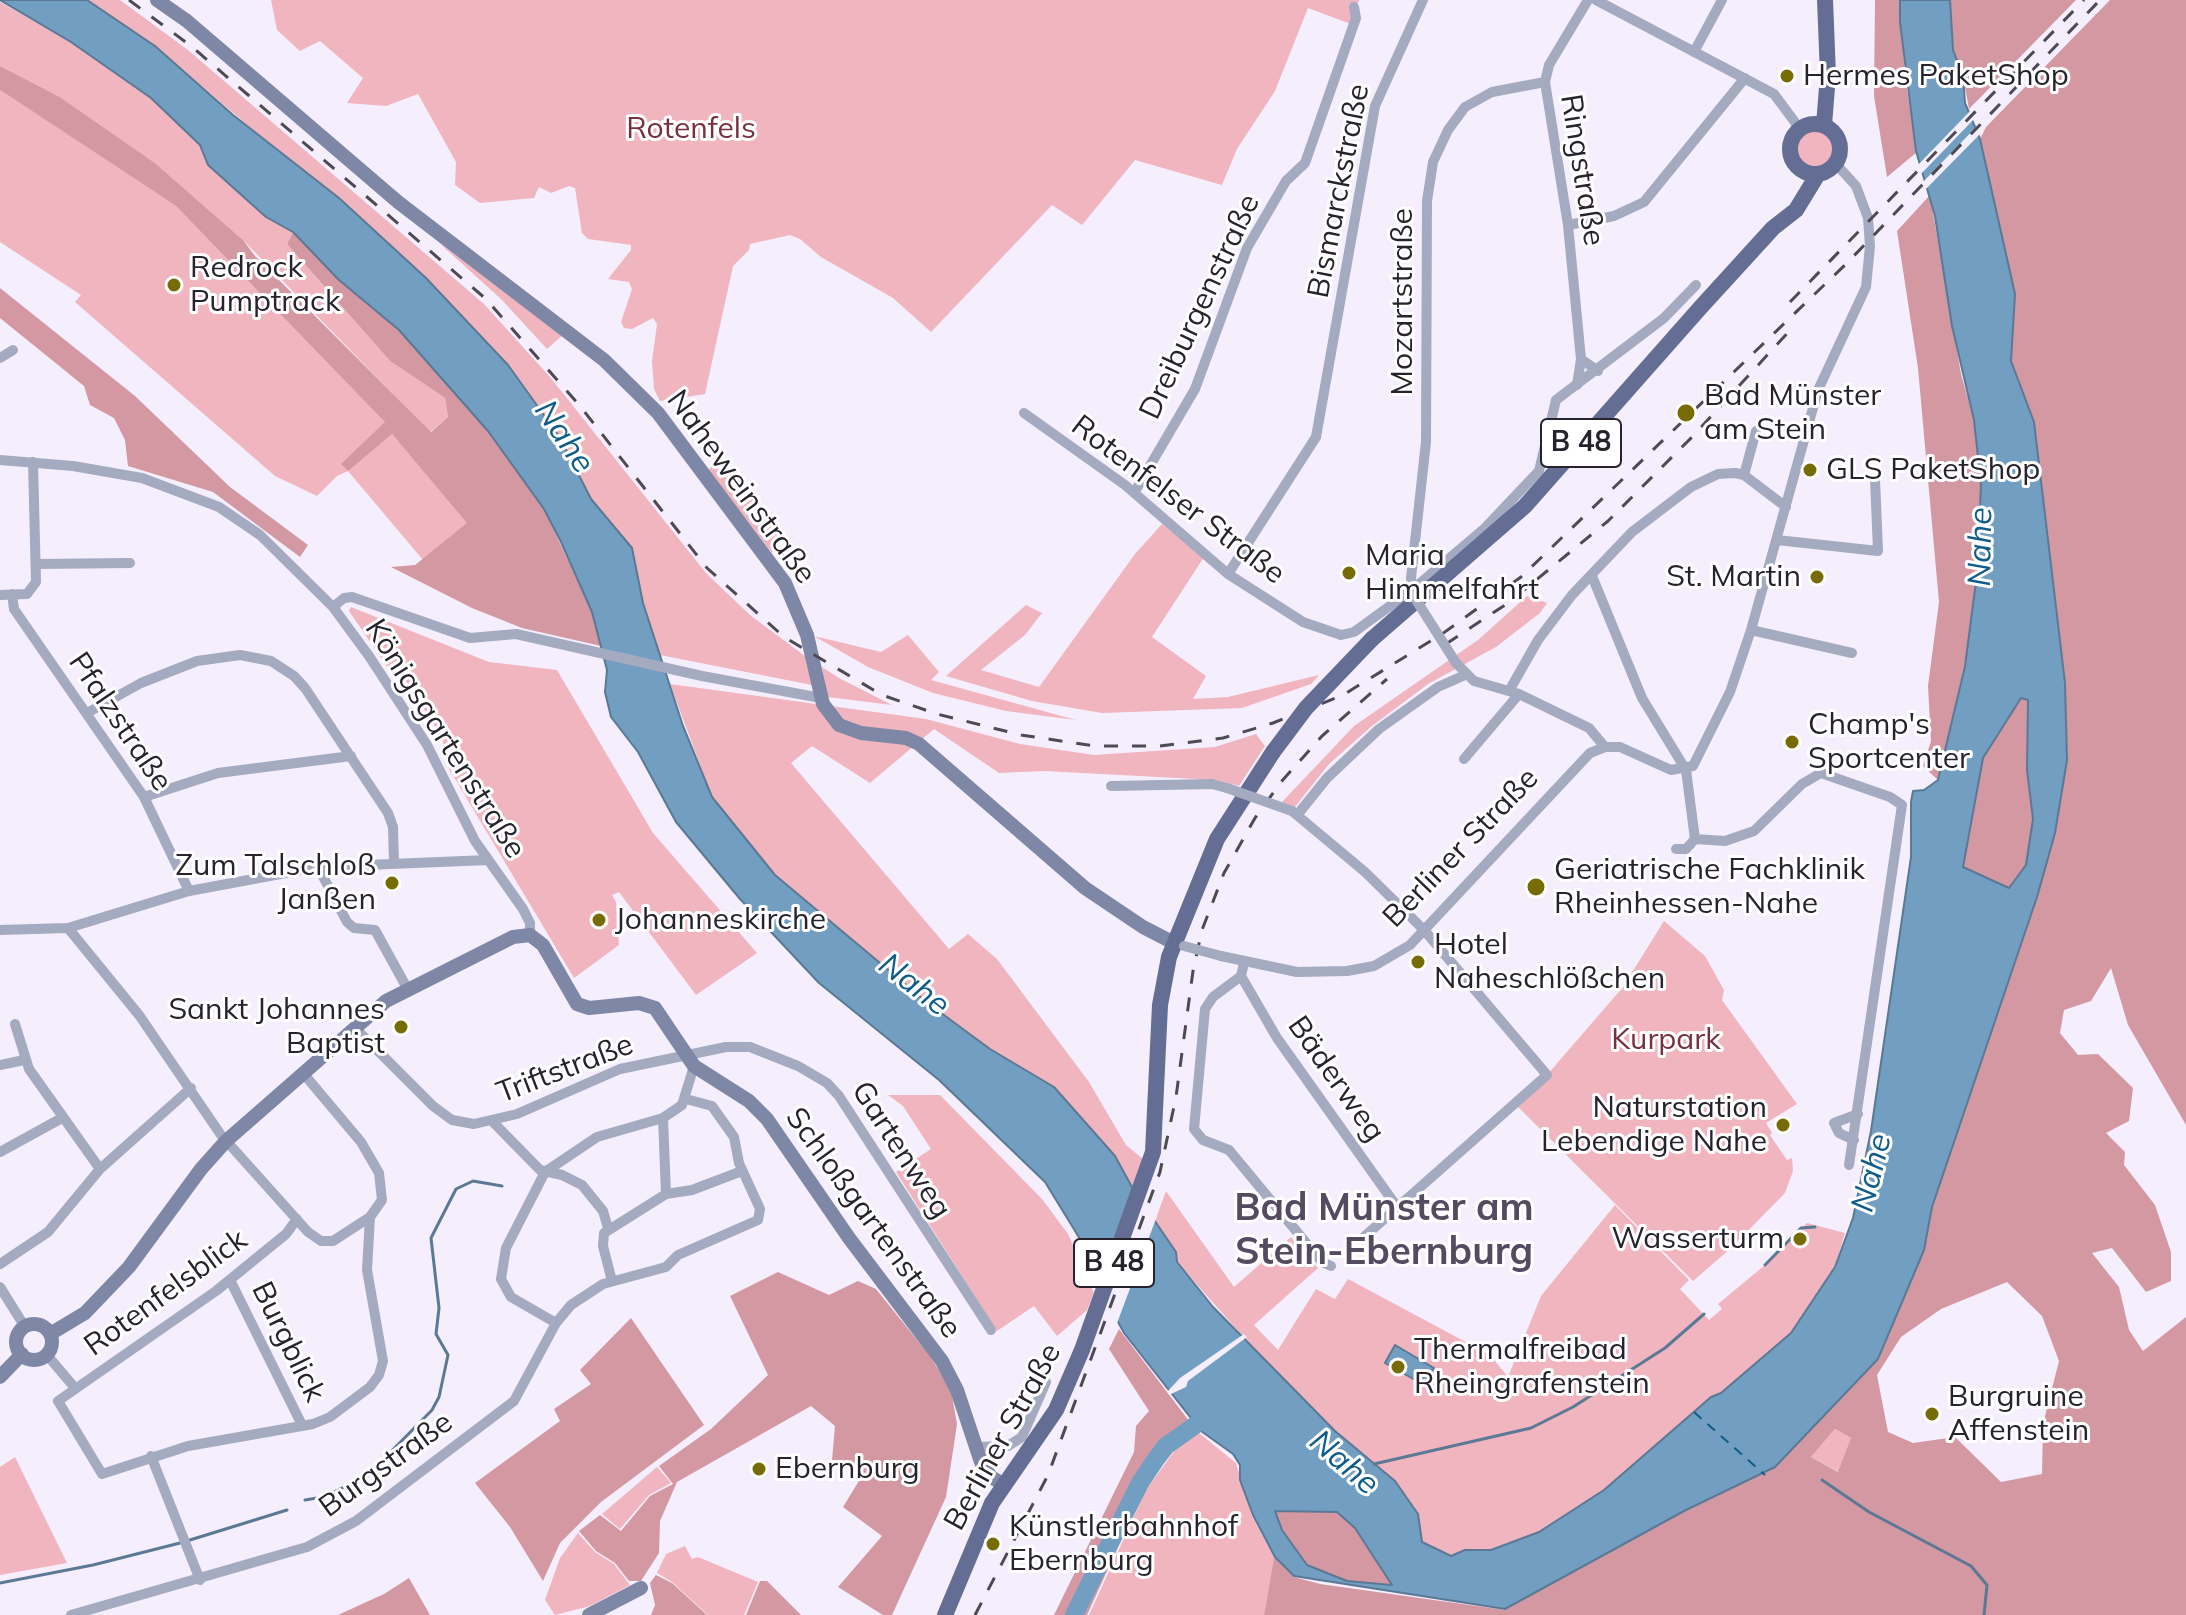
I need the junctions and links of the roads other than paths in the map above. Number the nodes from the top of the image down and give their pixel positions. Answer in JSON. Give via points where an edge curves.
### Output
{"nodes":[{"id":1,"x":157,"y":0,"type":"edge"},
{"id":2,"x":1423,"y":0,"type":"edge"},
{"id":3,"x":1588,"y":0,"type":"edge"},
{"id":4,"x":1596,"y":0,"type":"edge"},
{"id":5,"x":1722,"y":0,"type":"edge"},
{"id":6,"x":1825,"y":0,"type":"edge"},
{"id":7,"x":1354,"y":7,"type":"dead end"},
{"id":8,"x":1694,"y":52,"type":"junction"},
{"id":9,"x":1745,"y":78,"type":"junction"},
{"id":10,"x":1545,"y":82,"type":"junction"},
{"id":11,"x":1824,"y":125,"type":"junction"},
{"id":12,"x":1800,"y":129,"type":"junction"},
{"id":13,"x":1836,"y":164,"type":"junction"},
{"id":14,"x":1812,"y":173,"type":"junction"},
{"id":15,"x":1568,"y":225,"type":"junction"},
{"id":16,"x":1696,"y":285,"type":"dead end"},
{"id":17,"x":13,"y":350,"type":"dead end"},
{"id":18,"x":0,"y":358,"type":"edge"},
{"id":19,"x":1581,"y":359,"type":"junction"},
{"id":20,"x":1598,"y":371,"type":"junction"},
{"id":21,"x":1577,"y":385,"type":"junction"},
{"id":22,"x":1024,"y":413,"type":"dead end"},
{"id":23,"x":1756,"y":431,"type":"dead end"},
{"id":24,"x":0,"y":460,"type":"edge"},
{"id":25,"x":33,"y":462,"type":"junction"},
{"id":26,"x":1744,"y":475,"type":"junction"},
{"id":27,"x":1875,"y":479,"type":"dead end"},
{"id":28,"x":1134,"y":493,"type":"junction"},
{"id":29,"x":1786,"y":507,"type":"junction"},
{"id":30,"x":1777,"y":540,"type":"junction"},
{"id":31,"x":130,"y":563,"type":"dead end"},
{"id":32,"x":36,"y":564,"type":"junction"},
{"id":33,"x":1228,"y":574,"type":"junction"},
{"id":34,"x":1592,"y":576,"type":"junction"},
{"id":35,"x":1413,"y":592,"type":"junction"},
{"id":36,"x":12,"y":594,"type":"junction"},
{"id":37,"x":0,"y":595,"type":"edge"},
{"id":38,"x":333,"y":607,"type":"junction"},
{"id":39,"x":1751,"y":630,"type":"junction"},
{"id":40,"x":1852,"y":653,"type":"dead end"},
{"id":41,"x":1465,"y":675,"type":"junction"},
{"id":42,"x":1514,"y":693,"type":"junction"},
{"id":43,"x":821,"y":698,"type":"junction"},
{"id":44,"x":87,"y":713,"type":"junction"},
{"id":45,"x":1605,"y":747,"type":"junction"},
{"id":46,"x":351,"y":756,"type":"junction"},
{"id":47,"x":1464,"y":759,"type":"dead end"},
{"id":48,"x":1686,"y":770,"type":"junction"},
{"id":49,"x":1111,"y":786,"type":"dead end"},
{"id":50,"x":144,"y":797,"type":"junction"},
{"id":51,"x":1295,"y":813,"type":"junction"},
{"id":52,"x":1695,"y":839,"type":"junction"},
{"id":53,"x":1676,"y":849,"type":"dead end"},
{"id":54,"x":488,"y":860,"type":"junction"},
{"id":55,"x":394,"y":863,"type":"junction"},
{"id":56,"x":318,"y":867,"type":"junction"},
{"id":57,"x":189,"y":891,"type":"junction"},
{"id":58,"x":68,"y":928,"type":"junction"},
{"id":59,"x":0,"y":930,"type":"edge"},
{"id":60,"x":1424,"y":930,"type":"junction"},
{"id":61,"x":530,"y":935,"type":"junction"},
{"id":62,"x":1179,"y":944,"type":"junction"},
{"id":63,"x":1244,"y":963,"type":"junction"},
{"id":64,"x":1241,"y":976,"type":"junction"},
{"id":65,"x":407,"y":988,"type":"junction"},
{"id":66,"x":15,"y":1024,"type":"dead end"},
{"id":67,"x":355,"y":1028,"type":"junction"},
{"id":68,"x":24,"y":1060,"type":"junction"},
{"id":69,"x":689,"y":1061,"type":"junction"},
{"id":70,"x":0,"y":1065,"type":"edge"},
{"id":71,"x":303,"y":1073,"type":"junction"},
{"id":72,"x":191,"y":1088,"type":"junction"},
{"id":73,"x":686,"y":1099,"type":"junction"},
{"id":74,"x":1858,"y":1114,"type":"junction"},
{"id":75,"x":62,"y":1118,"type":"junction"},
{"id":76,"x":663,"y":1118,"type":"junction"},
{"id":77,"x":493,"y":1122,"type":"junction"},
{"id":78,"x":1854,"y":1140,"type":"junction"},
{"id":79,"x":226,"y":1141,"type":"junction"},
{"id":80,"x":0,"y":1152,"type":"edge"},
{"id":81,"x":1849,"y":1165,"type":"dead end"},
{"id":82,"x":100,"y":1169,"type":"junction"},
{"id":83,"x":742,"y":1171,"type":"junction"},
{"id":84,"x":545,"y":1172,"type":"junction"},
{"id":85,"x":666,"y":1194,"type":"junction"},
{"id":86,"x":1397,"y":1207,"type":"junction"},
{"id":87,"x":370,"y":1217,"type":"junction"},
{"id":88,"x":297,"y":1219,"type":"junction"},
{"id":89,"x":608,"y":1228,"type":"junction"},
{"id":90,"x":1365,"y":1236,"type":"dead end"},
{"id":91,"x":0,"y":1264,"type":"edge"},
{"id":92,"x":1331,"y":1266,"type":"dead end"},
{"id":93,"x":230,"y":1280,"type":"junction"},
{"id":94,"x":612,"y":1281,"type":"junction"},
{"id":95,"x":0,"y":1287,"type":"edge"},
{"id":96,"x":556,"y":1323,"type":"junction"},
{"id":97,"x":25,"y":1327,"type":"junction"},
{"id":98,"x":991,"y":1330,"type":"dead end"},
{"id":99,"x":50,"y":1334,"type":"junction"},
{"id":100,"x":22,"y":1354,"type":"junction"},
{"id":101,"x":47,"y":1355,"type":"junction"},
{"id":102,"x":0,"y":1377,"type":"edge"},
{"id":103,"x":1046,"y":1382,"type":"dead end"},
{"id":104,"x":75,"y":1388,"type":"junction"},
{"id":105,"x":302,"y":1425,"type":"junction"},
{"id":106,"x":976,"y":1447,"type":"junction"},
{"id":107,"x":151,"y":1456,"type":"junction"},
{"id":108,"x":1003,"y":1484,"type":"junction"},
{"id":109,"x":200,"y":1580,"type":"junction"},
{"id":110,"x":641,"y":1588,"type":"dead end"},
{"id":111,"x":71,"y":1615,"type":"edge"},
{"id":112,"x":589,"y":1615,"type":"edge"},
{"id":113,"x":945,"y":1615,"type":"edge"}],
"edges":[{"from":1,"to":43,"type":"main road","name":"Naheweinstraße","via":[[398,202],[604,360],[658,413],[777,571],[802,620]]},
{"from":2,"to":33,"type":"street","name":"Bismarckstraße","via":[[1375,106],[1316,437]]},
{"from":3,"to":10,"type":"street","name":"Ringstraße","via":[[1549,65]]},
{"from":4,"to":8,"type":"street"},
{"from":5,"to":8,"type":"street"},
{"from":6,"to":11,"type":"main road"},
{"from":7,"to":28,"type":"street","name":"Dreiburgenstraße","via":[[1356,18],[1305,163],[1286,181],[1247,248],[1195,389]]},
{"from":8,"to":9,"type":"street"},
{"from":9,"to":12,"type":"street","via":[[1779,97]]},
{"from":9,"to":15,"type":"street","via":[[1644,202],[1614,216]]},
{"from":10,"to":15,"type":"street","name":"Ringstraße"},
{"from":10,"to":35,"type":"street","name":"Mozartstraße","via":[[1492,92],[1465,107],[1433,162],[1427,201],[1426,442]]},
{"from":11,"to":12,"type":"main road"},
{"from":11,"to":13,"type":"main road","via":[[1840,141]]},
{"from":12,"to":14,"type":"main road","via":[[1790,153],[1795,164]]},
{"from":13,"to":14,"type":"main road"},
{"from":13,"to":29,"type":"street","via":[[1852,178],[1864,204],[1869,271],[1818,390]]},
{"from":14,"to":62,"type":"main road","number":"B 48","bridge":true,"via":[[1796,210],[1773,228],[1525,506],[1372,639],[1306,708],[1217,839]]},
{"from":15,"to":19,"type":"street","name":"Ringstraße"},
{"from":16,"to":20,"type":"street"},
{"from":17,"to":18,"type":"street"},
{"from":19,"to":20,"type":"street"},
{"from":19,"to":21,"type":"street","name":"Ringstraße"},
{"from":20,"to":21,"type":"street"},
{"from":21,"to":35,"type":"street","via":[[1556,400],[1539,471]]},
{"from":22,"to":28,"type":"street","name":"Rotenfelser Straße"},
{"from":23,"to":26,"type":"street"},
{"from":24,"to":25,"type":"street","name":"Königsgartenstraße"},
{"from":25,"to":32,"type":"street"},
{"from":25,"to":38,"type":"street","name":"Königsgartenstraße","via":[[142,478],[219,507],[260,535]]},
{"from":26,"to":29,"type":"street"},
{"from":26,"to":34,"type":"street","via":[[1718,474],[1675,499],[1632,532]]},
{"from":27,"to":30,"type":"street","via":[[1878,551]]},
{"from":28,"to":33,"type":"street","name":"Rotenfelser Straße"},
{"from":29,"to":30,"type":"street"},
{"from":30,"to":39,"type":"street"},
{"from":31,"to":32,"type":"street"},
{"from":32,"to":36,"type":"street","via":[[32,591]]},
{"from":33,"to":35,"type":"street","name":"Rotenfelser Straße","via":[[1303,622],[1341,635]]},
{"from":34,"to":42,"type":"street","via":[[1559,610]]},
{"from":34,"to":48,"type":"street","via":[[1642,698]]},
{"from":35,"to":41,"type":"street","bridge":true},
{"from":36,"to":37,"type":"street"},
{"from":36,"to":44,"type":"street","name":"Pfalzstraße","via":[[14,609]]},
{"from":38,"to":43,"type":"street","via":[[352,597],[470,638],[527,637]]},
{"from":38,"to":54,"type":"street","name":"Königsgartenstraße","via":[[411,719]]},
{"from":39,"to":40,"type":"street"},
{"from":39,"to":48,"type":"street","via":[[1730,692],[1698,757]]},
{"from":41,"to":42,"type":"street"},
{"from":41,"to":51,"type":"street","via":[[1438,687],[1379,729]]},
{"from":42,"to":45,"type":"street","via":[[1589,728]]},
{"from":42,"to":47,"type":"street"},
{"from":43,"to":62,"type":"main road","name":"Naheweinstraße","via":[[846,729],[919,744],[1085,888]]},
{"from":44,"to":46,"type":"street","via":[[141,683],[197,661],[257,656],[294,676]]},
{"from":44,"to":50,"type":"street","name":"Pfalzstraße"},
{"from":45,"to":48,"type":"street","via":[[1631,750],[1671,770]]},
{"from":45,"to":60,"type":"street","name":"Berliner Straße","via":[[1583,760]]},
{"from":46,"to":50,"type":"street","via":[[244,768]]},
{"from":46,"to":55,"type":"street","via":[[388,813]]},
{"from":48,"to":52,"type":"street"},
{"from":49,"to":51,"type":"street","bridge":true,"via":[[1212,784]]},
{"from":50,"to":57,"type":"street","name":"Pfalzstraße"},
{"from":51,"to":60,"type":"street"},
{"from":52,"to":53,"type":"street","via":[[1686,849]]},
{"from":52,"to":74,"type":"street","via":[[1725,841],[1754,831],[1821,773],[1902,805]]},
{"from":54,"to":55,"type":"street"},
{"from":54,"to":61,"type":"street","name":"Königsgartenstraße","via":[[523,909]]},
{"from":55,"to":56,"type":"street"},
{"from":56,"to":57,"type":"street"},
{"from":56,"to":65,"type":"street","via":[[347,922],[378,933]]},
{"from":57,"to":58,"type":"street"},
{"from":58,"to":59,"type":"street"},
{"from":58,"to":72,"type":"street"},
{"from":60,"to":63,"type":"street","name":"Berliner Straße","via":[[1393,957],[1361,969],[1297,972]]},
{"from":60,"to":86,"type":"street","via":[[1547,1075]]},
{"from":61,"to":65,"type":"main road","via":[[513,937]]},
{"from":61,"to":69,"type":"main road","name":"Schloßgartenstraße","via":[[543,945],[577,1004],[649,1005],[663,1016]]},
{"from":62,"to":63,"type":"street","name":"Berliner Straße","bridge":true},
{"from":62,"to":108,"type":"main road","name":"Berliner Straße","number":"B 48","via":[[1160,1005],[1156,1133],[1146,1176],[1056,1410]]},
{"from":63,"to":64,"type":"street"},
{"from":64,"to":86,"type":"street","name":"Bäderweg","via":[[1277,1038]]},
{"from":64,"to":92,"type":"street","via":[[1205,1009],[1194,1129],[1203,1140],[1229,1150],[1322,1262]]},
{"from":65,"to":67,"type":"main road"},
{"from":66,"to":68,"type":"street"},
{"from":67,"to":71,"type":"main road"},
{"from":67,"to":77,"type":"street","name":"Triftstraße","via":[[445,1116]]},
{"from":68,"to":70,"type":"street"},
{"from":68,"to":75,"type":"street"},
{"from":69,"to":73,"type":"street"},
{"from":69,"to":77,"type":"street","name":"Triftstraße","via":[[606,1074]]},
{"from":69,"to":98,"type":"street","name":"Gartenweg","via":[[726,1047],[750,1047],[827,1083]]},
{"from":69,"to":106,"type":"main road","name":"Schloßgartenstraße","via":[[749,1101],[785,1141],[849,1238],[942,1361]]},
{"from":71,"to":79,"type":"main road"},
{"from":71,"to":87,"type":"street","via":[[361,1142],[379,1173],[382,1200]]},
{"from":72,"to":79,"type":"street"},
{"from":72,"to":82,"type":"street"},
{"from":73,"to":76,"type":"street"},
{"from":73,"to":83,"type":"street","via":[[714,1108],[735,1141]]},
{"from":74,"to":78,"type":"street"},
{"from":74,"to":78,"type":"street","via":[[1834,1123],[1839,1133]]},
{"from":75,"to":80,"type":"street"},
{"from":75,"to":82,"type":"street"},
{"from":76,"to":84,"type":"street","via":[[597,1137]]},
{"from":76,"to":85,"type":"street"},
{"from":77,"to":84,"type":"street"},
{"from":78,"to":81,"type":"street"},
{"from":79,"to":88,"type":"street"},
{"from":79,"to":99,"type":"main road","via":[[129,1267],[85,1313]]},
{"from":82,"to":91,"type":"street","via":[[48,1232]]},
{"from":83,"to":85,"type":"street"},
{"from":83,"to":94,"type":"street","name":"Burgstraße","via":[[760,1209],[758,1220],[678,1255],[666,1267]]},
{"from":84,"to":89,"type":"street","via":[[582,1185],[603,1211]]},
{"from":84,"to":96,"type":"street","via":[[506,1248],[500,1274],[511,1297]]},
{"from":85,"to":89,"type":"street"},
{"from":86,"to":90,"type":"street"},
{"from":87,"to":88,"type":"street","via":[[333,1241],[321,1241]]},
{"from":87,"to":105,"type":"street","via":[[367,1270],[383,1361],[379,1375],[330,1417]]},
{"from":88,"to":93,"type":"street","name":"Rotenfelsblick"},
{"from":89,"to":94,"type":"street","via":[[603,1246]]},
{"from":93,"to":104,"type":"street","name":"Rotenfelsblick"},
{"from":93,"to":105,"type":"street","name":"Burgblick"},
{"from":94,"to":96,"type":"street","name":"Burgstraße","via":[[571,1305]]},
{"from":95,"to":97,"type":"street"},
{"from":96,"to":109,"type":"street","name":"Burgstraße","via":[[514,1401],[378,1506],[319,1542]]},
{"from":97,"to":99,"type":"main road","via":[[37,1324]]},
{"from":97,"to":100,"type":"main road","via":[[17,1342]]},
{"from":99,"to":101,"type":"main road"},
{"from":100,"to":101,"type":"main road","via":[[32,1360]]},
{"from":100,"to":102,"type":"main road"},
{"from":101,"to":104,"type":"street"},
{"from":103,"to":106,"type":"street","via":[[1022,1437],[1008,1446]]},
{"from":104,"to":107,"type":"street","name":"Rotenfelsblick","via":[[58,1401],[102,1474]]},
{"from":105,"to":107,"type":"street"},
{"from":106,"to":108,"type":"main road","name":"Schloßgartenstraße","via":[[986,1471]]},
{"from":107,"to":109,"type":"street"},
{"from":108,"to":113,"type":"main road","name":"Berliner Straße","number":"B 48"},
{"from":109,"to":111,"type":"street","name":"Burgstraße"},
{"from":110,"to":112,"type":"main road"}]}
